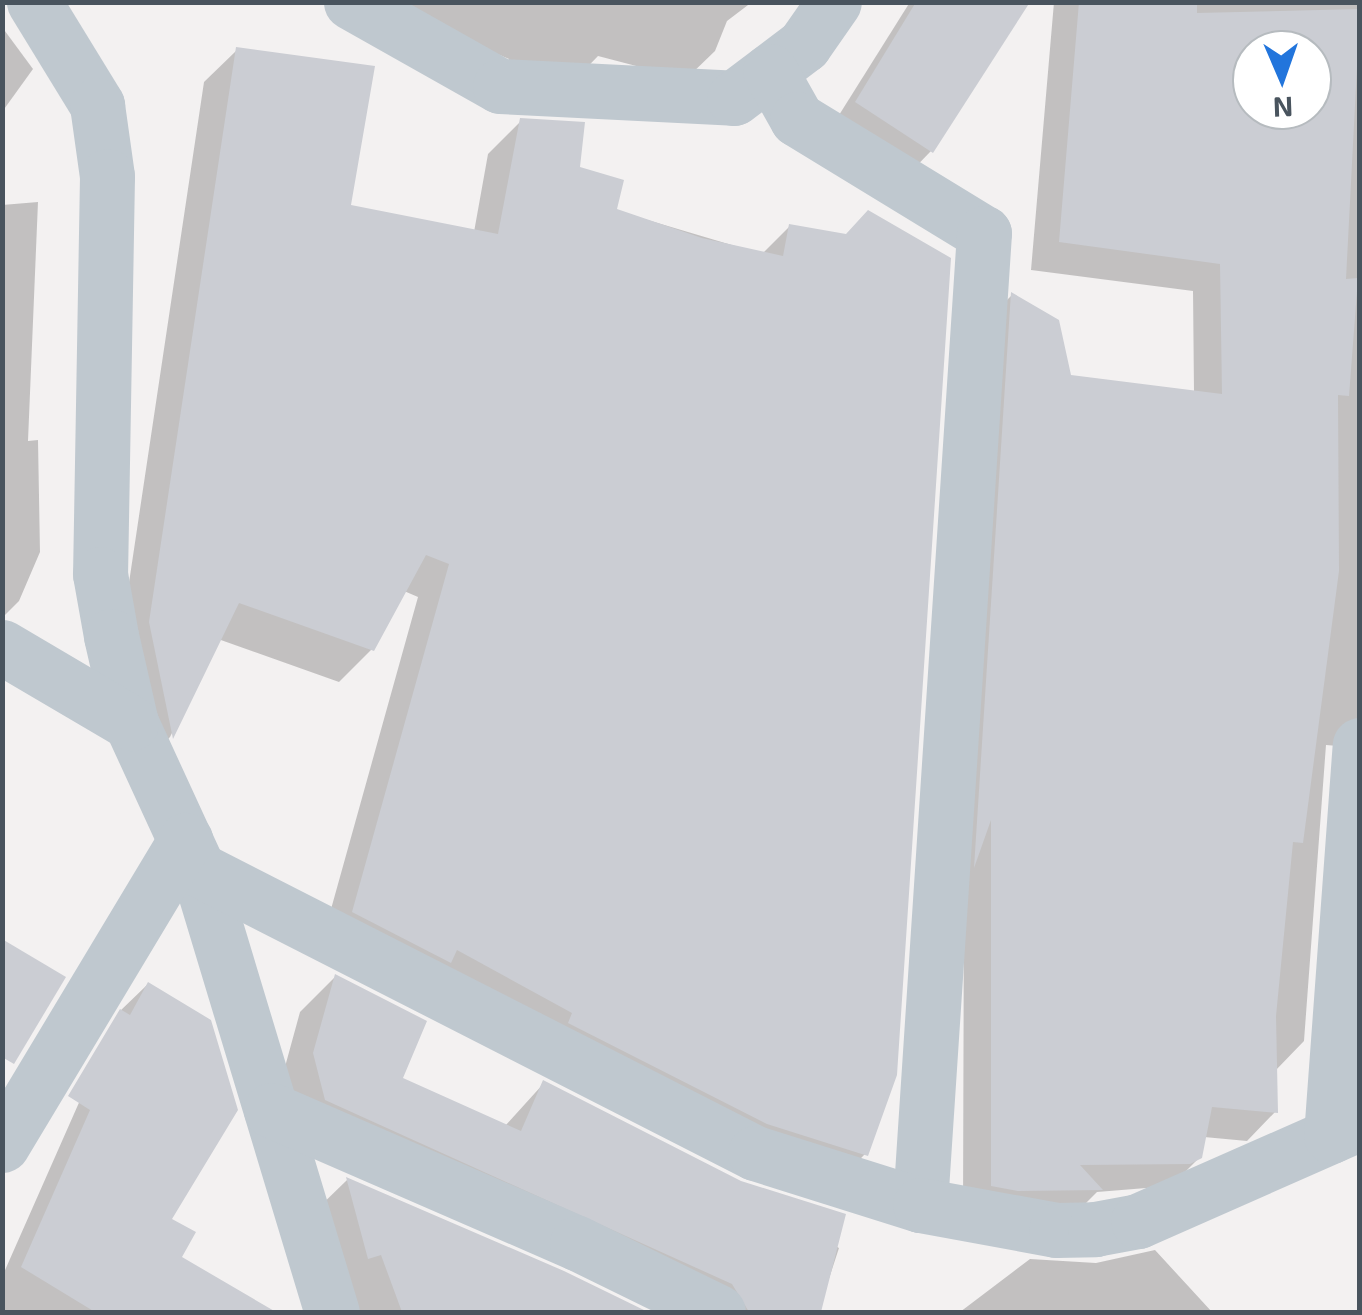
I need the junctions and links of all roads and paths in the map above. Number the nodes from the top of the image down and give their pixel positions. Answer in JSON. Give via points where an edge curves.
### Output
{"nodes":[{"id":1,"x":34,"y":2,"type":"edge"},
{"id":2,"x":351,"y":2,"type":"edge"},
{"id":3,"x":834,"y":2,"type":"edge"},
{"id":4,"x":770,"y":71,"type":"junction"},
{"id":5,"x":2,"y":647,"type":"edge"},
{"id":6,"x":131,"y":723,"type":"junction"},
{"id":7,"x":1360,"y":744,"type":"edge"},
{"id":8,"x":192,"y":855,"type":"junction"},
{"id":9,"x":271,"y":1110,"type":"junction"},
{"id":10,"x":1345,"y":1129,"type":"edge"},
{"id":11,"x":2,"y":1145,"type":"edge"},
{"id":12,"x":920,"y":1205,"type":"junction"},
{"id":13,"x":332,"y":1312,"type":"edge"},
{"id":14,"x":718,"y":1312,"type":"edge"}],
"edges":[{"from":1,"to":6,"type":"street","via":[[97,106],[108,176],[100,574]]},
{"from":2,"to":4,"type":"street","via":[[500,86],[734,98]]},
{"from":3,"to":4,"type":"street","via":[[804,45]]},
{"from":4,"to":12,"type":"street","via":[[798,119],[984,233]]},
{"from":5,"to":6,"type":"street"},
{"from":6,"to":8,"type":"street"},
{"from":7,"to":10,"type":"street"},
{"from":8,"to":9,"type":"street"},
{"from":8,"to":11,"type":"street"},
{"from":8,"to":12,"type":"street","via":[[755,1153]]},
{"from":9,"to":13,"type":"street"},
{"from":9,"to":14,"type":"street"},
{"from":10,"to":12,"type":"street","via":[[1138,1221],[1095,1229],[1056,1230]]}]}
